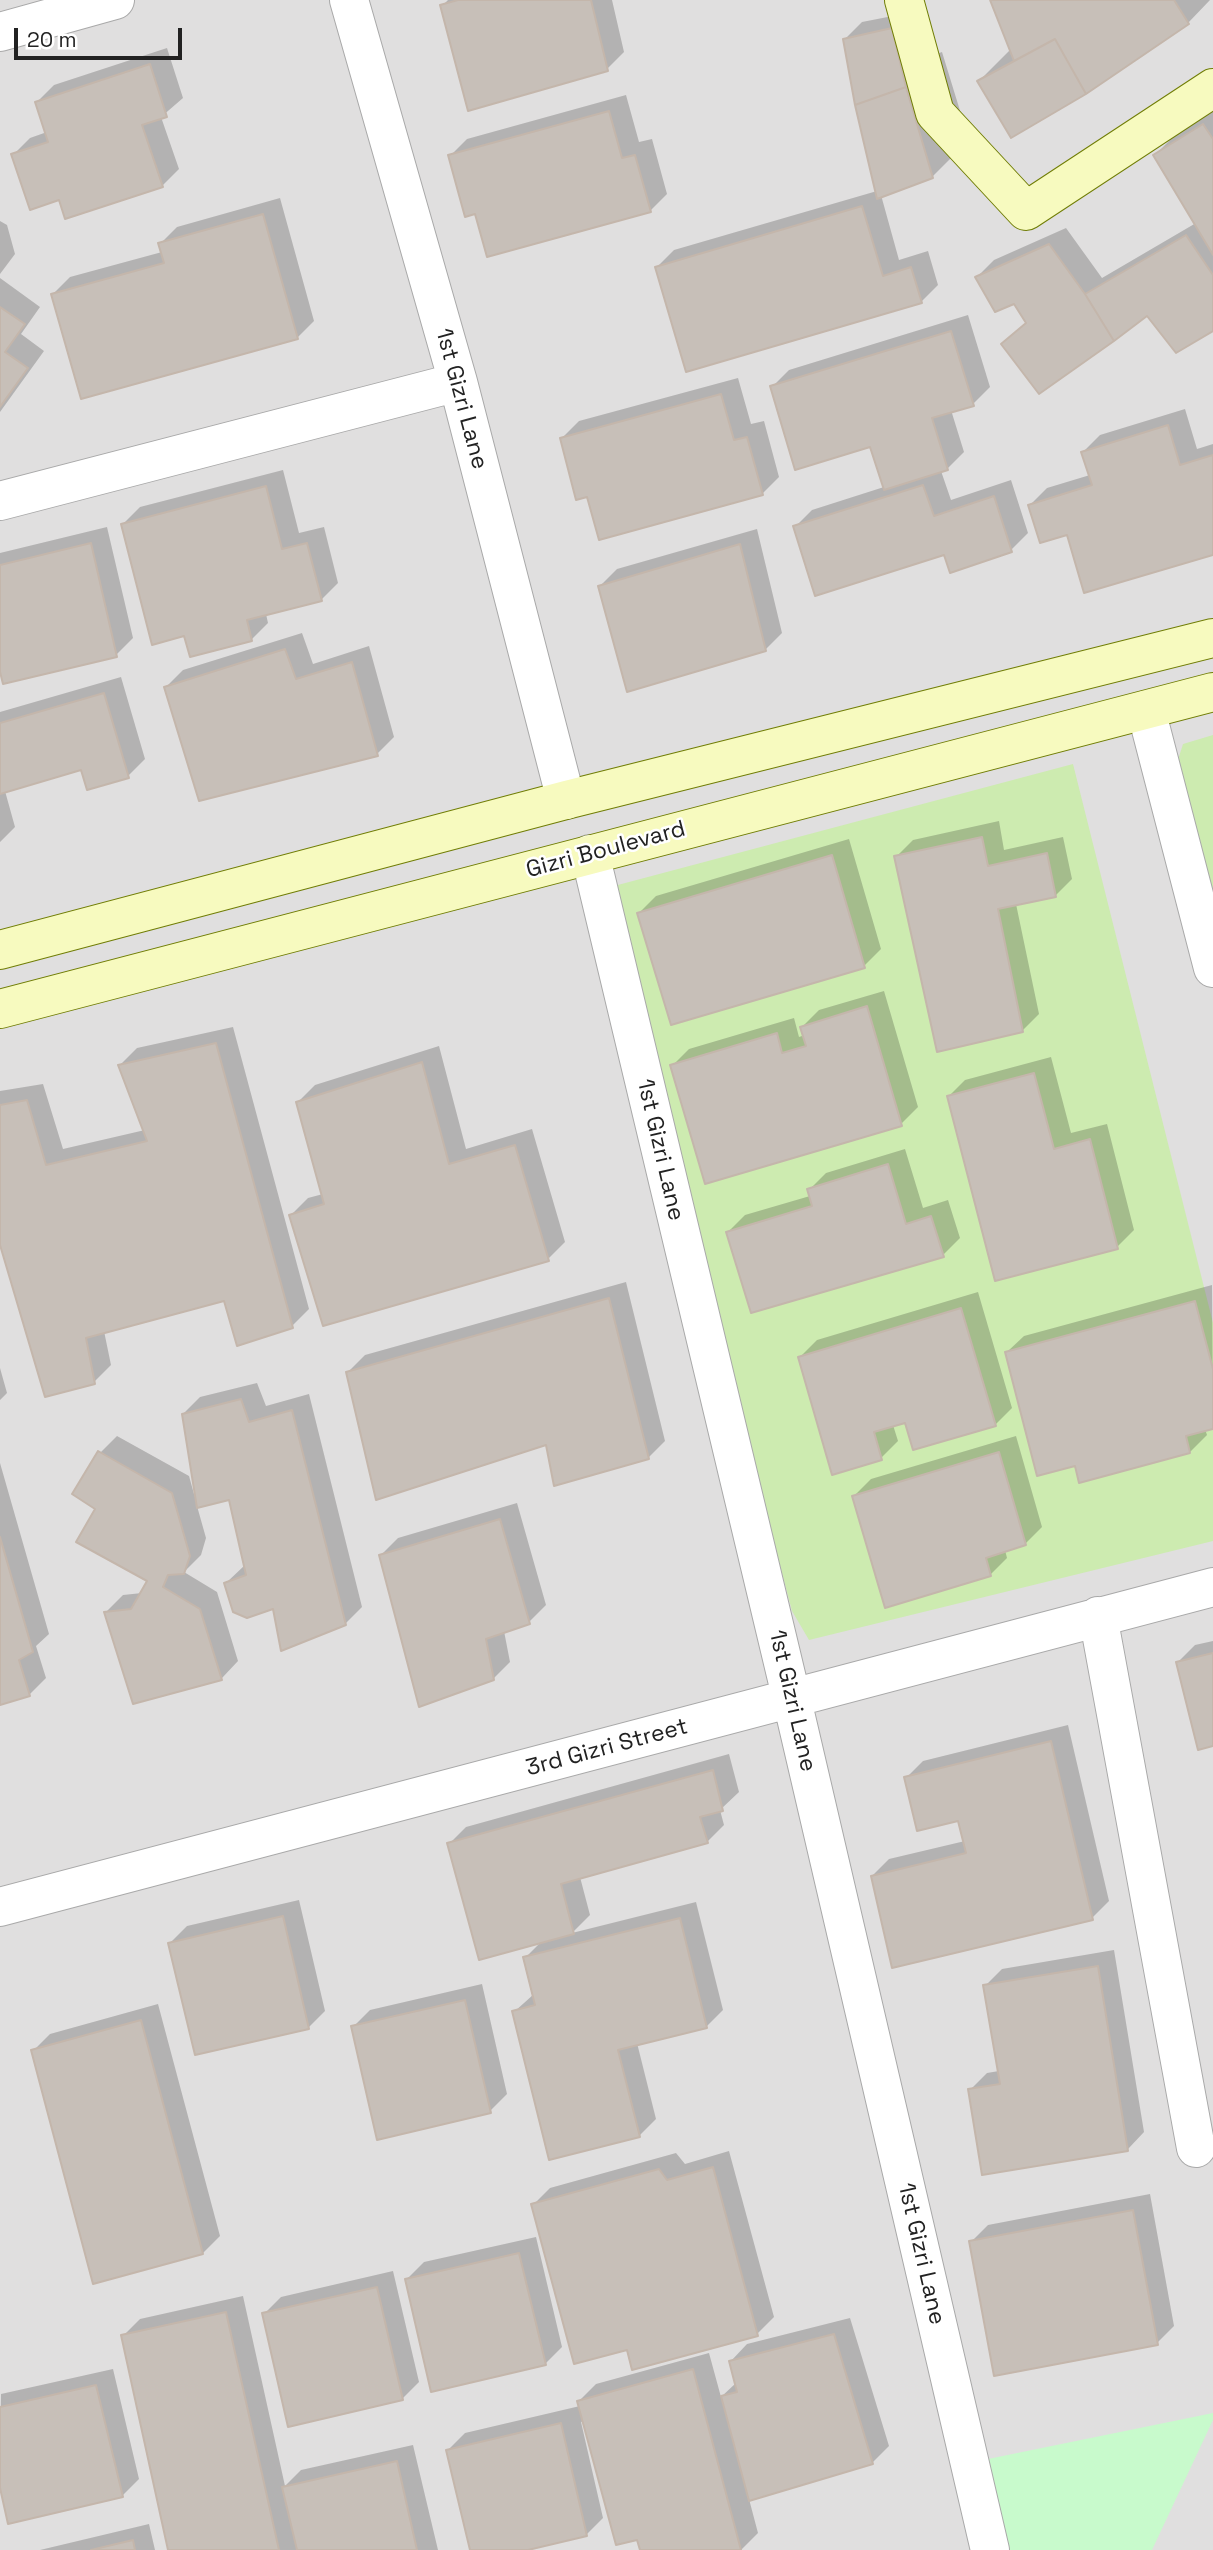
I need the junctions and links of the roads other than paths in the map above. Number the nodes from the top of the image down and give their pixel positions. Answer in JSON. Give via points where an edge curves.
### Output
{"nodes":[{"id":1,"x":115,"y":0,"type":"edge"},
{"id":2,"x":349,"y":0,"type":"edge"},
{"id":3,"x":904,"y":0,"type":"edge"},
{"id":4,"x":0,"y":32,"type":"edge"},
{"id":5,"x":1213,"y":88,"type":"edge"},
{"id":6,"x":458,"y":382,"type":"junction"},
{"id":7,"x":0,"y":501,"type":"edge"},
{"id":8,"x":1213,"y":638,"type":"edge"},
{"id":9,"x":1213,"y":692,"type":"edge"},
{"id":10,"x":1146,"y":710,"type":"junction"},
{"id":11,"x":566,"y":800,"type":"junction"},
{"id":12,"x":590,"y":854,"type":"junction"},
{"id":13,"x":0,"y":950,"type":"edge"},
{"id":14,"x":1213,"y":968,"type":"edge"},
{"id":15,"x":0,"y":1009,"type":"edge"},
{"id":16,"x":1213,"y":1587,"type":"edge"},
{"id":17,"x":1098,"y":1616,"type":"junction"},
{"id":18,"x":792,"y":1700,"type":"junction"},
{"id":19,"x":0,"y":1907,"type":"edge"},
{"id":20,"x":1196,"y":2148,"type":"dead end"},
{"id":21,"x":989,"y":2550,"type":"edge"}],
"edges":[{"from":1,"to":4,"type":"street"},
{"from":2,"to":6,"type":"street","name":"1st Gizri Lane"},
{"from":3,"to":5,"type":"main road","via":[[935,113],[1026,211]]},
{"from":6,"to":7,"type":"street"},
{"from":6,"to":11,"type":"street","name":"1st Gizri Lane"},
{"from":8,"to":11,"type":"main road"},
{"from":9,"to":10,"type":"main road","name":"Gizri Boulevard"},
{"from":10,"to":12,"type":"main road","name":"Gizri Boulevard"},
{"from":10,"to":14,"type":"street"},
{"from":11,"to":13,"type":"main road"},
{"from":12,"to":15,"type":"main road","name":"Gizri Boulevard"},
{"from":12,"to":18,"type":"street","name":"1st Gizri Lane"},
{"from":16,"to":17,"type":"street","name":"3rd Gizri Street"},
{"from":17,"to":18,"type":"street","name":"3rd Gizri Street"},
{"from":17,"to":20,"type":"street"},
{"from":18,"to":19,"type":"street","name":"3rd Gizri Street"},
{"from":18,"to":21,"type":"street","name":"1st Gizri Lane"}]}
